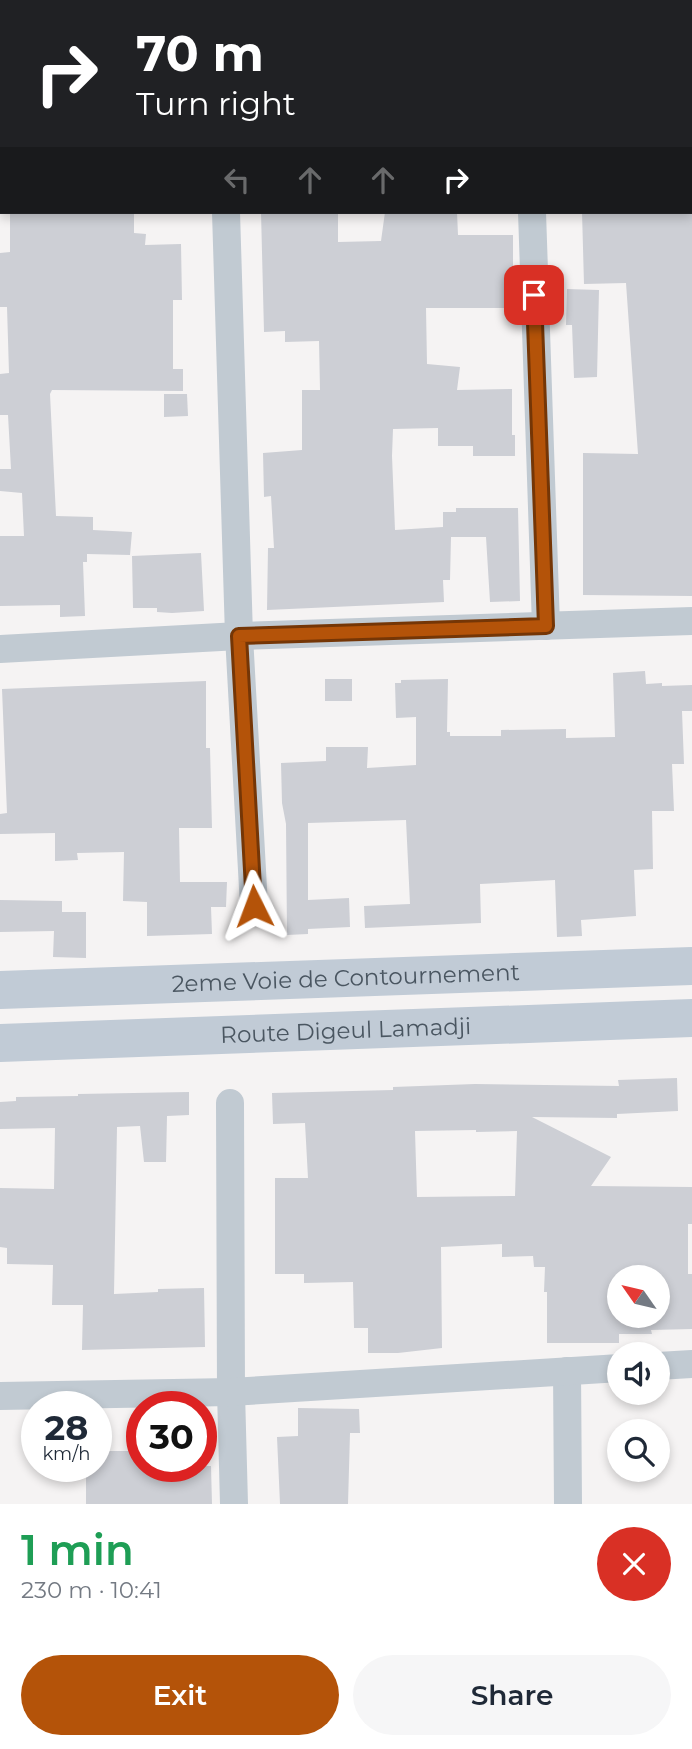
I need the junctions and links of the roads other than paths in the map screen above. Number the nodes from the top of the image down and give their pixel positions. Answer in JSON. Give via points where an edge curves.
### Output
{"nodes":[{"id":1,"x":226,"y":214,"type":"edge"},
{"id":2,"x":532,"y":214,"type":"edge"},
{"id":3,"x":692,"y":621,"type":"edge"},
{"id":4,"x":546,"y":626,"type":"junction"},
{"id":5,"x":239,"y":636,"type":"junction"},
{"id":6,"x":0,"y":649,"type":"edge"},
{"id":7,"x":254,"y":906,"type":"dead end"},
{"id":8,"x":692,"y":966,"type":"edge"},
{"id":9,"x":0,"y":989,"type":"edge"},
{"id":10,"x":692,"y":1018,"type":"edge"},
{"id":11,"x":0,"y":1042,"type":"edge"},
{"id":12,"x":230,"y":1103,"type":"dead end"},
{"id":13,"x":692,"y":1364,"type":"edge"},
{"id":14,"x":670,"y":1365,"type":"edge"},
{"id":15,"x":607,"y":1369,"type":"edge"},
{"id":16,"x":567,"y":1371,"type":"junction"},
{"id":17,"x":231,"y":1392,"type":"junction"},
{"id":18,"x":0,"y":1396,"type":"edge"},
{"id":19,"x":234,"y":1504,"type":"edge"},
{"id":20,"x":568,"y":1504,"type":"edge"}],
"edges":[{"from":1,"to":5,"type":"street"},
{"from":2,"to":4,"type":"street"},
{"from":3,"to":4,"type":"street"},
{"from":4,"to":5,"type":"street"},
{"from":5,"to":6,"type":"street"},
{"from":5,"to":7,"type":"street"},
{"from":8,"to":9,"type":"main road","name":"2eme Voie de Contournement"},
{"from":10,"to":11,"type":"main road","name":"Route Digeul Lamadji"},
{"from":12,"to":17,"type":"street"},
{"from":13,"to":14,"type":"street"},
{"from":15,"to":16,"type":"street"},
{"from":16,"to":17,"type":"street"},
{"from":16,"to":20,"type":"street"},
{"from":17,"to":18,"type":"street"},
{"from":17,"to":19,"type":"street"}]}
